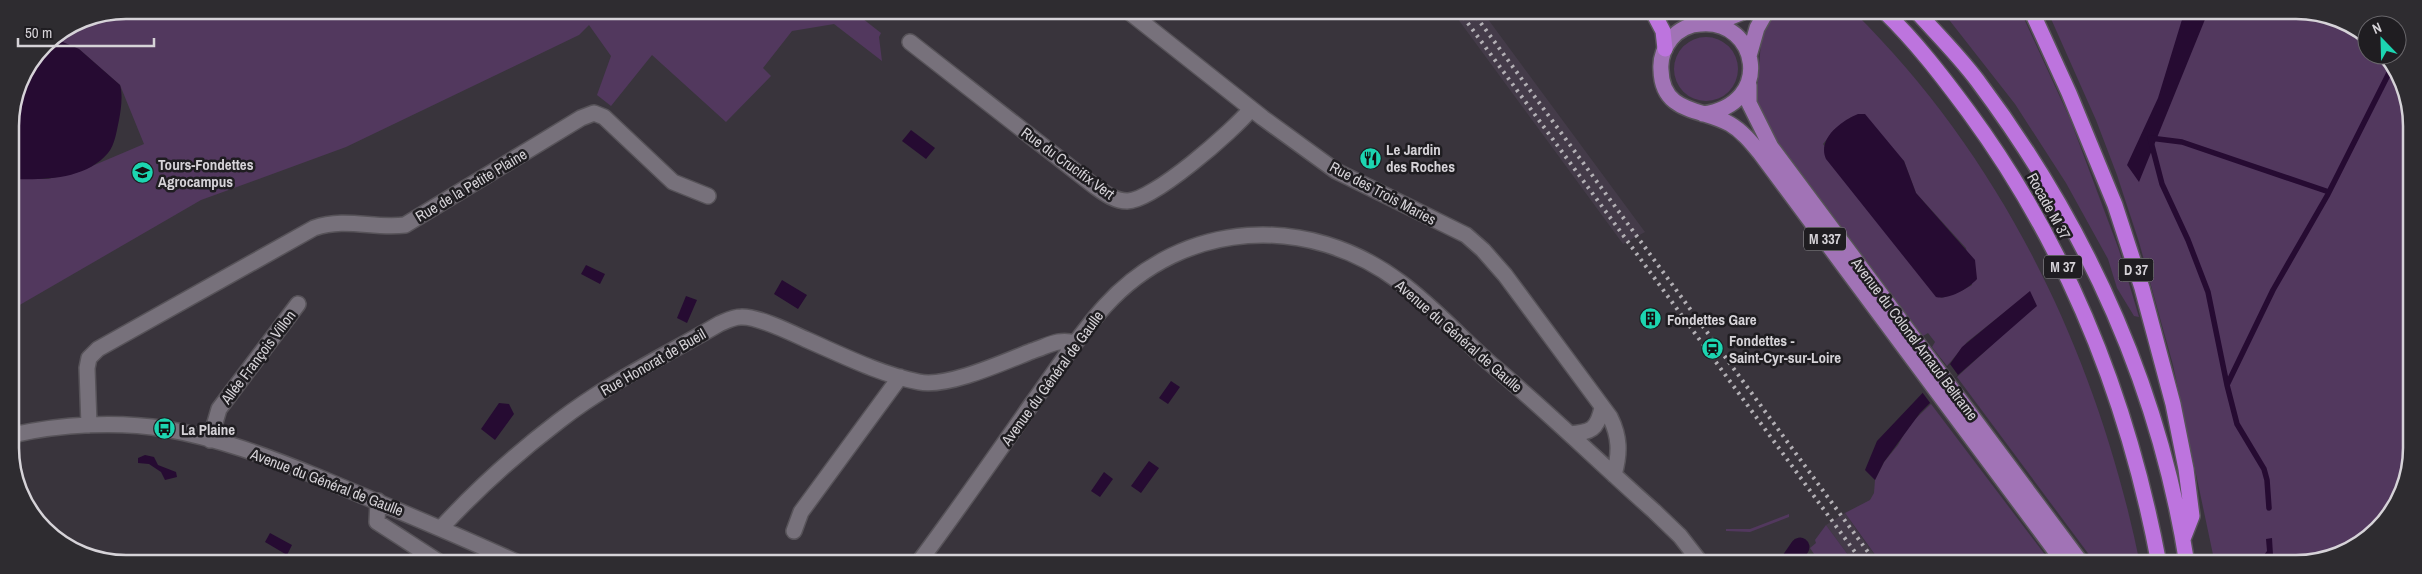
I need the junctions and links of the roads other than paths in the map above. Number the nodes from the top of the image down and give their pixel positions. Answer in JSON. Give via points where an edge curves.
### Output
{"nodes":[{"id":1,"x":1138,"y":19,"type":"edge"},
{"id":2,"x":1656,"y":19,"type":"edge"},
{"id":3,"x":1726,"y":19,"type":"edge"},
{"id":4,"x":1762,"y":19,"type":"edge"},
{"id":5,"x":1891,"y":19,"type":"edge"},
{"id":6,"x":1923,"y":19,"type":"edge"},
{"id":7,"x":2035,"y":19,"type":"edge"},
{"id":8,"x":1709,"y":23,"type":"junction"},
{"id":9,"x":910,"y":42,"type":"dead end"},
{"id":10,"x":1665,"y":48,"type":"junction"},
{"id":11,"x":1749,"y":56,"type":"junction"},
{"id":12,"x":1748,"y":83,"type":"junction"},
{"id":13,"x":1251,"y":109,"type":"junction"},
{"id":14,"x":1703,"y":114,"type":"junction"},
{"id":15,"x":708,"y":196,"type":"dead end"},
{"id":16,"x":298,"y":304,"type":"dead end"},
{"id":17,"x":1075,"y":343,"type":"junction"},
{"id":18,"x":900,"y":377,"type":"junction"},
{"id":19,"x":1941,"y":383,"type":"junction"},
{"id":20,"x":1602,"y":408,"type":"junction"},
{"id":21,"x":89,"y":425,"type":"junction"},
{"id":22,"x":19,"y":434,"type":"edge"},
{"id":23,"x":1570,"y":434,"type":"junction"},
{"id":24,"x":210,"y":440,"type":"junction"},
{"id":25,"x":1614,"y":475,"type":"junction"},
{"id":26,"x":378,"y":501,"type":"junction"},
{"id":27,"x":441,"y":528,"type":"junction"},
{"id":28,"x":794,"y":531,"type":"dead end"},
{"id":29,"x":2183,"y":540,"type":"junction"},
{"id":30,"x":428,"y":555,"type":"edge"},
{"id":31,"x":501,"y":555,"type":"edge"},
{"id":32,"x":923,"y":555,"type":"edge"},
{"id":33,"x":1695,"y":555,"type":"edge"},
{"id":34,"x":2059,"y":555,"type":"edge"},
{"id":35,"x":2075,"y":555,"type":"edge"},
{"id":36,"x":2157,"y":555,"type":"edge"},
{"id":37,"x":2185,"y":555,"type":"edge"}],
"edges":[{"from":1,"to":13,"type":"street","name":"Rue des Trois Maries"},
{"from":2,"to":10,"type":"highway"},
{"from":3,"to":8,"type":"main road"},
{"from":4,"to":11,"type":"main road"},
{"from":5,"to":36,"type":"highway","name":"Rocade M 37","number":"M 37","via":[[1947,82],[1996,149],[2036,214],[2084,311],[2118,402],[2136,462]]},
{"from":6,"to":29,"type":"highway","name":"Rocade M 37","number":"M 37","via":[[1976,78],[2039,168],[2087,254],[2122,329],[2146,395],[2169,472]]},
{"from":7,"to":29,"type":"highway","number":"D 37","via":[[2115,205],[2142,288],[2173,404],[2186,469],[2192,516]]},
{"from":8,"to":10,"type":"main road","via":[[1683,29]]},
{"from":8,"to":11,"type":"main road","via":[[1734,32]]},
{"from":9,"to":13,"type":"street","name":"Rue du Crucifix Vert","via":[[1093,185],[1114,199],[1126,202],[1138,200],[1163,185],[1217,144]]},
{"from":10,"to":14,"type":"main road","via":[[1660,63],[1666,92],[1689,111]]},
{"from":11,"to":12,"type":"main road"},
{"from":12,"to":14,"type":"main road","via":[[1732,106]]},
{"from":12,"to":19,"type":"main road","name":"Avenue du Colonel Arnaud Beltrame","number":"M 337","via":[[1749,103],[1771,147]]},
{"from":13,"to":20,"type":"street","name":"Rue des Trois Maries","via":[[1336,171],[1466,235],[1476,243],[1533,311]]},
{"from":14,"to":19,"type":"main road","name":"Avenue du Colonel Arnaud Beltrame","number":"M 337","via":[[1736,128],[1760,153]]},
{"from":15,"to":21,"type":"street","name":"Rue de la Petite Plaine","via":[[673,182],[604,117],[594,113],[411,222],[390,227],[331,222],[314,228],[98,349],[89,358],[87,368]]},
{"from":16,"to":24,"type":"street","name":"Allée François Villon","via":[[219,409]]},
{"from":17,"to":18,"type":"street","name":"Rue Honorat de Bueil","via":[[1065,340],[1052,342],[943,382],[921,383]]},
{"from":17,"to":23,"type":"street","name":"Avenue du Général de Gaulle","via":[[1106,305],[1147,269],[1173,254],[1221,238],[1245,235],[1308,239],[1354,255],[1399,281]]},
{"from":17,"to":32,"type":"street","name":"Avenue du Général de Gaulle"},
{"from":18,"to":27,"type":"street","name":"Rue Honorat de Bueil","via":[[776,326],[742,317],[730,319],[560,420],[466,501]]},
{"from":18,"to":28,"type":"street","via":[[800,512]]},
{"from":19,"to":34,"type":"main road","name":"Avenue du Colonel Arnaud Beltrame","number":"M 337"},
{"from":19,"to":35,"type":"main road","name":"Avenue du Colonel Arnaud Beltrame","number":"M 337"},
{"from":20,"to":23,"type":"street","via":[[1595,427]]},
{"from":20,"to":25,"type":"street","name":"Rue des Trois Maries","via":[[1614,426],[1620,448]]},
{"from":21,"to":22,"type":"street","name":"Avenue du Général de Gaulle"},
{"from":21,"to":24,"type":"street","name":"Avenue du Général de Gaulle","via":[[165,429]]},
{"from":23,"to":25,"type":"street","name":"Avenue du Général de Gaulle"},
{"from":24,"to":26,"type":"street","name":"Avenue du Général de Gaulle","via":[[290,465]]},
{"from":25,"to":33,"type":"street","name":"Avenue du Général de Gaulle","via":[[1680,536]]},
{"from":26,"to":27,"type":"street","name":"Avenue du Général de Gaulle"},
{"from":26,"to":30,"type":"street","via":[[377,522]]},
{"from":27,"to":31,"type":"street","name":"Avenue du Général de Gaulle"},
{"from":29,"to":37,"type":"highway","name":"Rocade M 37","number":"M 37"}]}
